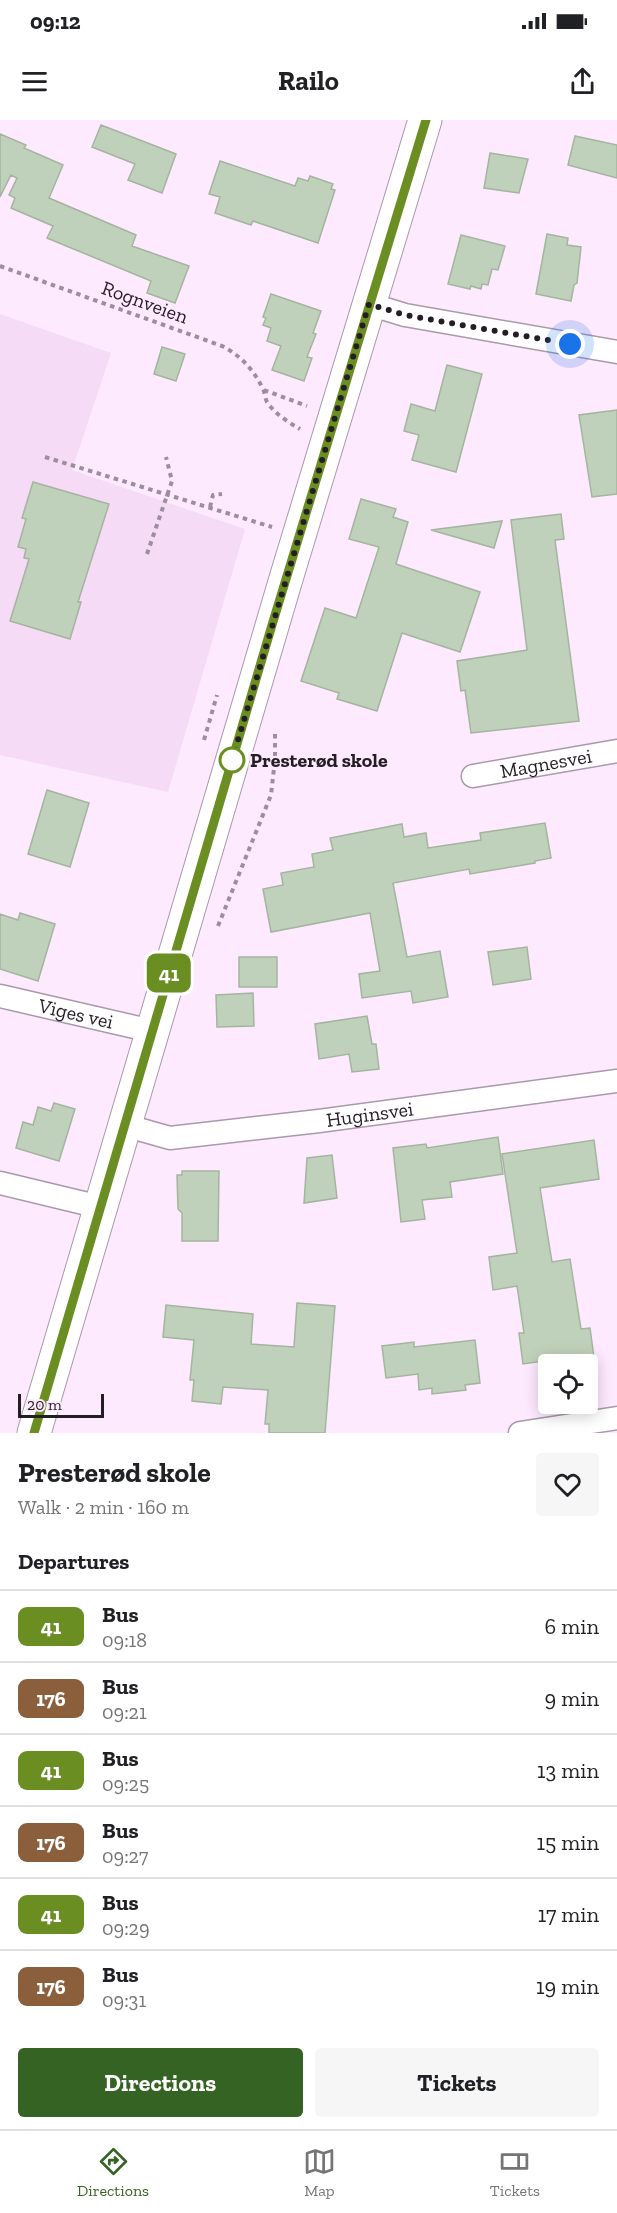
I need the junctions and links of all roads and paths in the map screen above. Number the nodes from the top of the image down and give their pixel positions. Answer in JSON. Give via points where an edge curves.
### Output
{"nodes":[{"id":1,"x":426,"y":120,"type":"edge"},
{"id":2,"x":0,"y":266,"type":"edge"},
{"id":3,"x":369,"y":304,"type":"junction"},
{"id":4,"x":617,"y":352,"type":"edge"},
{"id":5,"x":263,"y":390,"type":"junction"},
{"id":6,"x":338,"y":410,"type":"junction"},
{"id":7,"x":328,"y":441,"type":"junction"},
{"id":8,"x":45,"y":457,"type":"dead end"},
{"id":9,"x":166,"y":457,"type":"dead end"},
{"id":10,"x":168,"y":494,"type":"junction"},
{"id":11,"x":222,"y":494,"type":"dead end"},
{"id":12,"x":210,"y":507,"type":"junction"},
{"id":13,"x":275,"y":528,"type":"dead end"},
{"id":14,"x":147,"y":554,"type":"dead end"},
{"id":15,"x":274,"y":727,"type":"dead end"},
{"id":16,"x":617,"y":752,"type":"edge"},
{"id":17,"x":473,"y":776,"type":"dead end"},
{"id":18,"x":218,"y":927,"type":"dead end"},
{"id":19,"x":0,"y":996,"type":"edge"},
{"id":20,"x":152,"y":1031,"type":"junction"},
{"id":21,"x":617,"y":1081,"type":"edge"},
{"id":22,"x":124,"y":1125,"type":"junction"},
{"id":23,"x":0,"y":1183,"type":"edge"},
{"id":24,"x":100,"y":1208,"type":"junction"},
{"id":25,"x":617,"y":1418,"type":"edge"},
{"id":26,"x":34,"y":1433,"type":"edge"},
{"id":27,"x":520,"y":1433,"type":"edge"}],
"edges":[{"from":1,"to":3,"type":"main road"},
{"from":2,"to":5,"type":"path","name":"Rognveien","via":[[222,346],[236,353]]},
{"from":3,"to":4,"type":"street","via":[[405,315]]},
{"from":3,"to":6,"type":"main road"},
{"from":5,"to":6,"type":"path","via":[[302,405]]},
{"from":5,"to":7,"type":"path","name":"Rognveien","via":[[266,400],[286,420]]},
{"from":6,"to":7,"type":"main road"},
{"from":7,"to":20,"type":"main road"},
{"from":8,"to":10,"type":"path"},
{"from":9,"to":10,"type":"path","via":[[172,481]]},
{"from":10,"to":12,"type":"path"},
{"from":10,"to":14,"type":"path"},
{"from":11,"to":12,"type":"path","via":[[213,495]]},
{"from":12,"to":13,"type":"path"},
{"from":15,"to":18,"type":"path","via":[[271,795]]},
{"from":16,"to":17,"type":"street","name":"Magnesvei"},
{"from":19,"to":20,"type":"street","name":"Viges vei"},
{"from":20,"to":22,"type":"main road"},
{"from":21,"to":22,"type":"street","name":"Huginsvei","via":[[170,1138]]},
{"from":22,"to":24,"type":"main road"},
{"from":23,"to":24,"type":"street"},
{"from":24,"to":26,"type":"main road"},
{"from":25,"to":27,"type":"street"}]}
